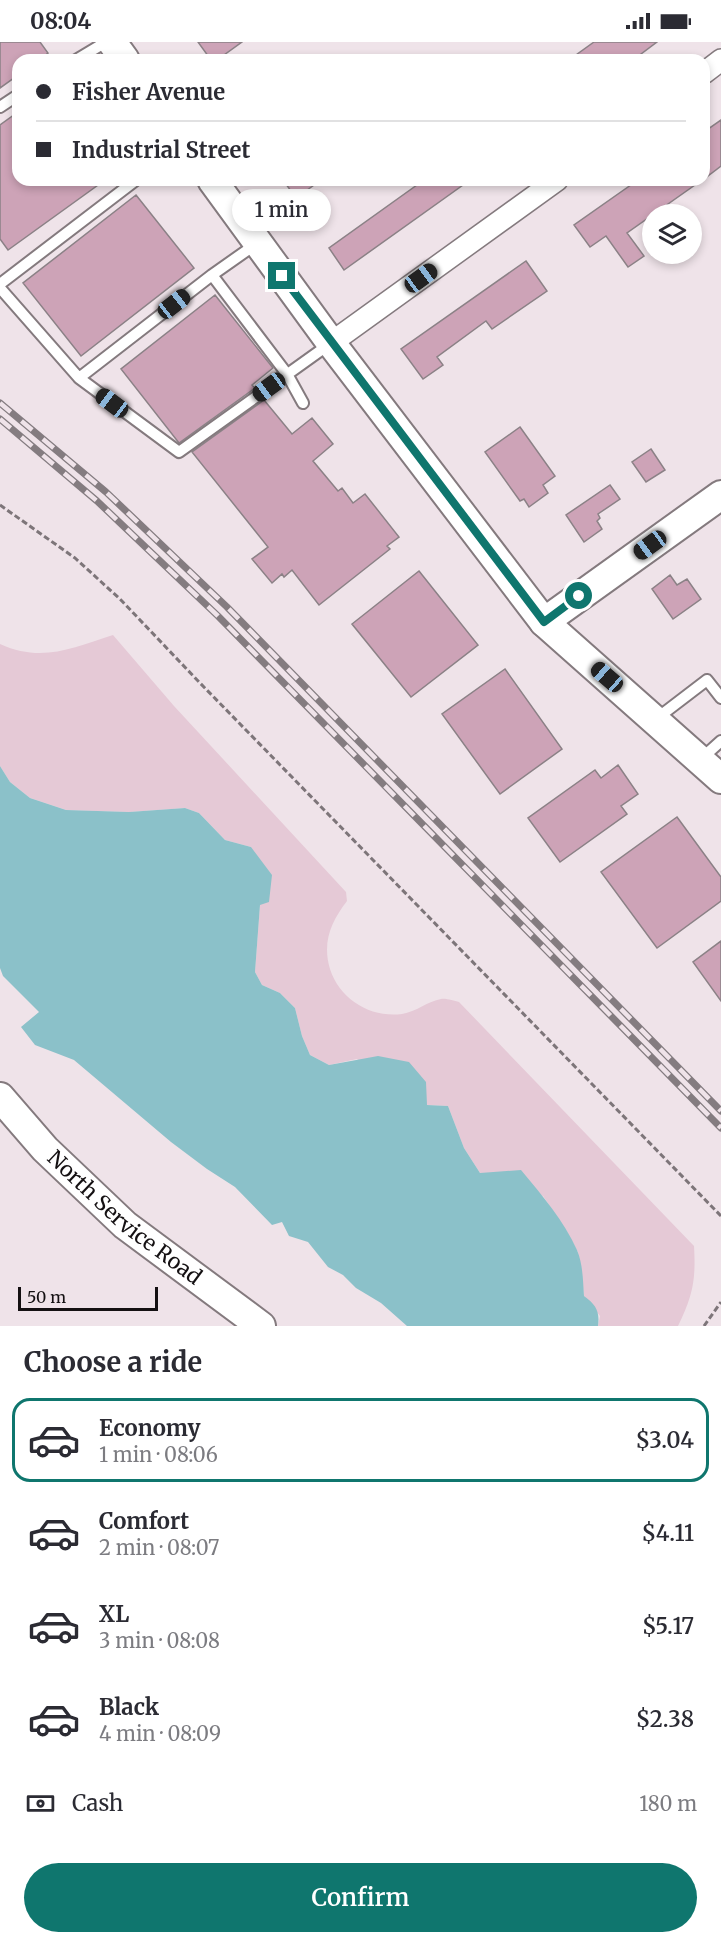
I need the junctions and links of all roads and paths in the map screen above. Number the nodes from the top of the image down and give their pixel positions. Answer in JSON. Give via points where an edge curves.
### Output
{"nodes":[{"id":1,"x":106,"y":42,"type":"edge"},
{"id":2,"x":86,"y":54,"type":"edge"},
{"id":3,"x":128,"y":186,"type":"edge"},
{"id":4,"x":217,"y":186,"type":"edge"},
{"id":5,"x":549,"y":186,"type":"edge"},
{"id":6,"x":258,"y":242,"type":"junction"},
{"id":7,"x":212,"y":275,"type":"junction"},
{"id":8,"x":0,"y":286,"type":"edge"},
{"id":9,"x":331,"y":343,"type":"junction"},
{"id":10,"x":287,"y":374,"type":"junction"},
{"id":11,"x":79,"y":378,"type":"junction"},
{"id":12,"x":303,"y":403,"type":"dead end"},
{"id":13,"x":721,"y":495,"type":"edge"},
{"id":14,"x":0,"y":505,"type":"edge"},
{"id":15,"x":544,"y":622,"type":"junction"},
{"id":16,"x":721,"y":698,"type":"edge"},
{"id":17,"x":655,"y":719,"type":"junction"},
{"id":18,"x":721,"y":741,"type":"edge"},
{"id":19,"x":700,"y":760,"type":"junction"},
{"id":20,"x":721,"y":779,"type":"edge"},
{"id":21,"x":0,"y":1097,"type":"edge"},
{"id":22,"x":721,"y":1216,"type":"edge"},
{"id":23,"x":721,"y":1302,"type":"edge"},
{"id":24,"x":261,"y":1326,"type":"edge"},
{"id":25,"x":704,"y":1326,"type":"edge"}],
"edges":[{"from":1,"to":2,"type":"lane"},
{"from":3,"to":8,"type":"lane"},
{"from":4,"to":6,"type":"street"},
{"from":5,"to":9,"type":"street"},
{"from":6,"to":7,"type":"lane"},
{"from":6,"to":9,"type":"street"},
{"from":7,"to":10,"type":"lane"},
{"from":7,"to":11,"type":"lane"},
{"from":8,"to":11,"type":"lane"},
{"from":9,"to":10,"type":"lane"},
{"from":9,"to":15,"type":"street"},
{"from":10,"to":11,"type":"lane","via":[[179,452]]},
{"from":10,"to":12,"type":"lane"},
{"from":13,"to":15,"type":"street"},
{"from":14,"to":22,"type":"path","via":[[75,558],[120,598]]},
{"from":15,"to":17,"type":"street"},
{"from":16,"to":17,"type":"lane","via":[[707,680]]},
{"from":17,"to":19,"type":"street"},
{"from":18,"to":19,"type":"lane"},
{"from":19,"to":20,"type":"street"},
{"from":21,"to":24,"type":"street","name":"North Service Road","via":[[45,1149],[125,1225]]},
{"from":23,"to":25,"type":"path"}]}
